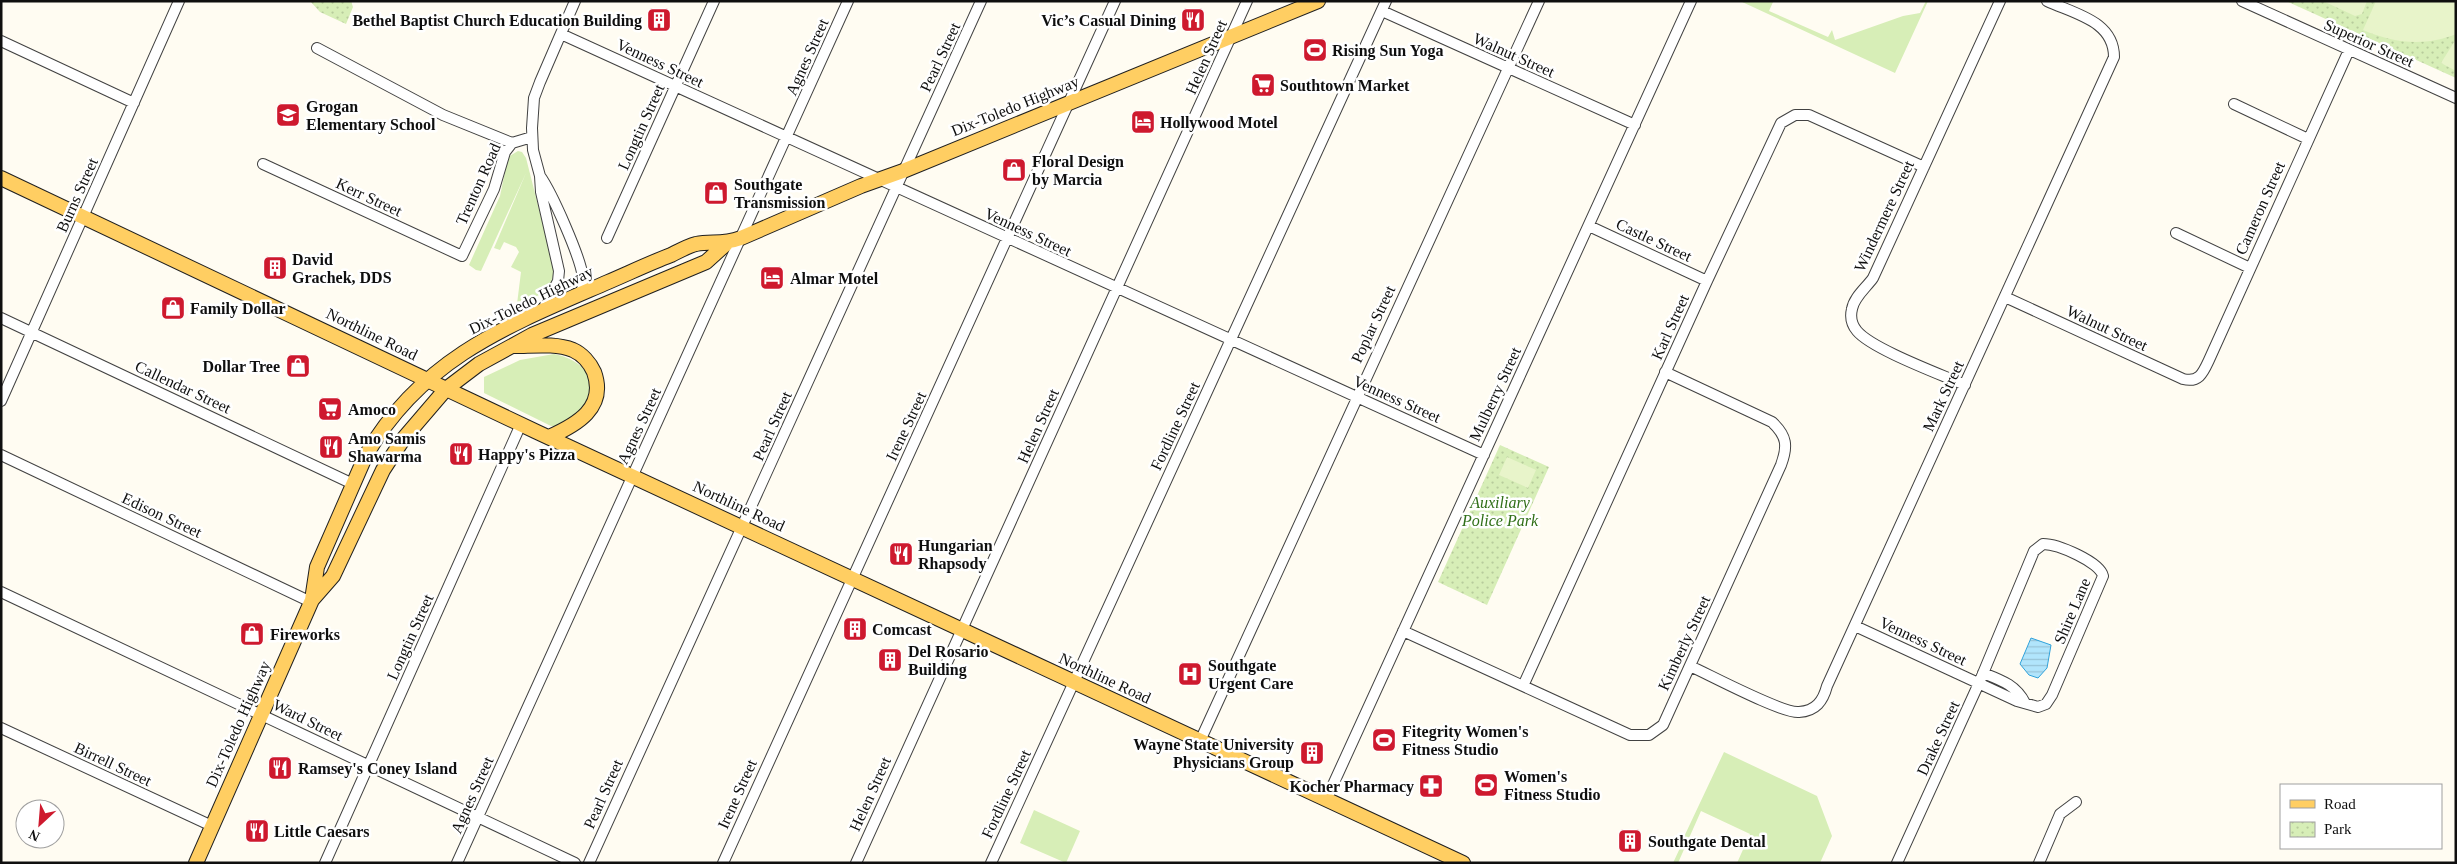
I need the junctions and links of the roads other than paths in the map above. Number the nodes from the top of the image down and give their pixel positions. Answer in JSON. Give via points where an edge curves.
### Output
{"nodes":[{"id":1,"x":179,"y":1,"type":"edge"},
{"id":2,"x":575,"y":1,"type":"edge"},
{"id":3,"x":714,"y":1,"type":"edge"},
{"id":4,"x":848,"y":1,"type":"edge"},
{"id":5,"x":981,"y":1,"type":"edge"},
{"id":6,"x":1115,"y":1,"type":"edge"},
{"id":7,"x":1247,"y":1,"type":"edge"},
{"id":8,"x":1318,"y":1,"type":"edge"},
{"id":9,"x":1386,"y":1,"type":"edge"},
{"id":10,"x":1538,"y":1,"type":"edge"},
{"id":11,"x":1691,"y":1,"type":"edge"},
{"id":12,"x":2000,"y":1,"type":"edge"},
{"id":13,"x":2048,"y":1,"type":"edge"},
{"id":14,"x":2242,"y":1,"type":"edge"},
{"id":15,"x":1382,"y":11,"type":"junction"},
{"id":16,"x":561,"y":34,"type":"junction"},
{"id":17,"x":1232,"y":36,"type":"junction"},
{"id":18,"x":1,"y":41,"type":"edge"},
{"id":19,"x":317,"y":48,"type":"dead end"},
{"id":20,"x":2349,"y":50,"type":"junction"},
{"id":21,"x":1507,"y":68,"type":"junction"},
{"id":22,"x":675,"y":88,"type":"junction"},
{"id":23,"x":2456,"y":98,"type":"edge"},
{"id":24,"x":1068,"y":103,"type":"junction"},
{"id":25,"x":134,"y":104,"type":"junction"},
{"id":26,"x":2234,"y":104,"type":"dead end"},
{"id":27,"x":1635,"y":125,"type":"junction"},
{"id":28,"x":532,"y":137,"type":"junction"},
{"id":29,"x":787,"y":138,"type":"junction"},
{"id":30,"x":2308,"y":139,"type":"junction"},
{"id":31,"x":512,"y":143,"type":"junction"},
{"id":32,"x":263,"y":164,"type":"dead end"},
{"id":33,"x":1924,"y":167,"type":"junction"},
{"id":34,"x":903,"y":172,"type":"junction"},
{"id":35,"x":540,"y":176,"type":"junction"},
{"id":36,"x":1,"y":178,"type":"edge"},
{"id":37,"x":881,"y":180,"type":"junction"},
{"id":38,"x":896,"y":187,"type":"junction"},
{"id":39,"x":83,"y":217,"type":"junction"},
{"id":40,"x":1588,"y":226,"type":"junction"},
{"id":41,"x":2176,"y":233,"type":"dead end"},
{"id":42,"x":607,"y":238,"type":"dead end"},
{"id":43,"x":741,"y":238,"type":"junction"},
{"id":44,"x":1008,"y":239,"type":"junction"},
{"id":45,"x":726,"y":244,"type":"junction"},
{"id":46,"x":462,"y":256,"type":"joint"},
{"id":47,"x":2250,"y":268,"type":"junction"},
{"id":48,"x":1707,"y":281,"type":"junction"},
{"id":49,"x":1116,"y":288,"type":"junction"},
{"id":50,"x":582,"y":294,"type":"junction"},
{"id":51,"x":2005,"y":297,"type":"junction"},
{"id":52,"x":542,"y":311,"type":"junction"},
{"id":53,"x":1,"y":318,"type":"edge"},
{"id":54,"x":32,"y":332,"type":"junction"},
{"id":55,"x":532,"y":335,"type":"junction"},
{"id":56,"x":1230,"y":341,"type":"junction"},
{"id":57,"x":512,"y":346,"type":"junction"},
{"id":58,"x":1665,"y":372,"type":"junction"},
{"id":59,"x":2198,"y":378,"type":"joint"},
{"id":60,"x":427,"y":380,"type":"junction"},
{"id":61,"x":1965,"y":385,"type":"junction"},
{"id":62,"x":446,"y":389,"type":"junction"},
{"id":63,"x":1356,"y":398,"type":"junction"},
{"id":64,"x":1,"y":401,"type":"edge"},
{"id":65,"x":521,"y":424,"type":"junction"},
{"id":66,"x":549,"y":437,"type":"junction"},
{"id":67,"x":1,"y":455,"type":"edge"},
{"id":68,"x":1484,"y":455,"type":"junction"},
{"id":69,"x":632,"y":476,"type":"junction"},
{"id":70,"x":353,"y":484,"type":"junction"},
{"id":71,"x":742,"y":527,"type":"junction"},
{"id":72,"x":852,"y":579,"type":"junction"},
{"id":73,"x":1,"y":592,"type":"edge"},
{"id":74,"x":311,"y":601,"type":"junction"},
{"id":75,"x":1855,"y":626,"type":"junction"},
{"id":76,"x":2004,"y":626,"type":"joint"},
{"id":77,"x":962,"y":631,"type":"junction"},
{"id":78,"x":1403,"y":631,"type":"junction"},
{"id":79,"x":1690,"y":666,"type":"junction"},
{"id":80,"x":1983,"y":672,"type":"junction"},
{"id":81,"x":1074,"y":683,"type":"junction"},
{"id":82,"x":1980,"y":683,"type":"junction"},
{"id":83,"x":1523,"y":686,"type":"junction"},
{"id":84,"x":2024,"y":703,"type":"junction"},
{"id":85,"x":262,"y":715,"type":"junction"},
{"id":86,"x":1,"y":728,"type":"edge"},
{"id":87,"x":1200,"y":742,"type":"junction"},
{"id":88,"x":369,"y":765,"type":"junction"},
{"id":89,"x":1326,"y":800,"type":"junction"},
{"id":90,"x":2076,"y":802,"type":"dead end"},
{"id":91,"x":478,"y":817,"type":"junction"},
{"id":92,"x":212,"y":826,"type":"junction"},
{"id":93,"x":196,"y":863,"type":"edge"},
{"id":94,"x":325,"y":863,"type":"edge"},
{"id":95,"x":457,"y":863,"type":"edge"},
{"id":96,"x":575,"y":863,"type":"edge"},
{"id":97,"x":589,"y":863,"type":"edge"},
{"id":98,"x":723,"y":863,"type":"edge"},
{"id":99,"x":856,"y":863,"type":"edge"},
{"id":100,"x":991,"y":863,"type":"edge"},
{"id":101,"x":1463,"y":863,"type":"edge"},
{"id":102,"x":1898,"y":863,"type":"edge"},
{"id":103,"x":2039,"y":863,"type":"edge"}],
"edges":[{"from":1,"to":25,"type":"street","name":"Burns Street"},
{"from":2,"to":16,"type":"street"},
{"from":3,"to":22,"type":"street","name":"Longtin Street"},
{"from":4,"to":29,"type":"street","name":"Agnes Street"},
{"from":5,"to":34,"type":"street","name":"Pearl Street"},
{"from":6,"to":24,"type":"street","name":"Irene Street"},
{"from":7,"to":17,"type":"street","name":"Helen Street"},
{"from":8,"to":17,"type":"main road","name":"Dix-Toledo Highway"},
{"from":9,"to":15,"type":"street","name":"Fordline Street"},
{"from":10,"to":21,"type":"street","name":"Poplar Street"},
{"from":11,"to":27,"type":"street","name":"Mulberry Street"},
{"from":12,"to":33,"type":"street","name":"Windermere Street"},
{"from":13,"to":51,"type":"street","name":"Mark Street","via":[[2104,28],[2113,41],[2114,57]]},
{"from":14,"to":20,"type":"street","name":"Superior Street"},
{"from":15,"to":21,"type":"street","name":"Walnut Street"},
{"from":15,"to":56,"type":"street","name":"Fordline Street"},
{"from":16,"to":22,"type":"street","name":"Venness Street"},
{"from":16,"to":28,"type":"street","via":[[534,98]]},
{"from":17,"to":24,"type":"main road","name":"Dix-Toledo Highway"},
{"from":17,"to":49,"type":"street","name":"Helen Street"},
{"from":18,"to":25,"type":"street"},
{"from":19,"to":31,"type":"street","via":[[444,115]]},
{"from":20,"to":23,"type":"street","name":"Superior Street"},
{"from":20,"to":30,"type":"street","name":"Cameron Street"},
{"from":21,"to":27,"type":"street","name":"Walnut Street"},
{"from":21,"to":63,"type":"street","name":"Poplar Street"},
{"from":22,"to":29,"type":"street","name":"Venness Street"},
{"from":22,"to":42,"type":"street","name":"Longtin Street"},
{"from":24,"to":34,"type":"main road","name":"Dix-Toledo Highway"},
{"from":24,"to":44,"type":"street","name":"Irene Street"},
{"from":25,"to":39,"type":"street","name":"Burns Street"},
{"from":26,"to":30,"type":"street"},
{"from":27,"to":40,"type":"street","name":"Mulberry Street"},
{"from":28,"to":31,"type":"street","name":"Trenton Road"},
{"from":28,"to":35,"type":"street"},
{"from":29,"to":37,"type":"street","name":"Venness Street"},
{"from":29,"to":43,"type":"street","name":"Agnes Street"},
{"from":30,"to":47,"type":"street","name":"Cameron Street"},
{"from":31,"to":46,"type":"street","name":"Trenton Road","via":[[505,152],[494,189]]},
{"from":32,"to":46,"type":"street","name":"Kerr Street"},
{"from":33,"to":48,"type":"street","name":"Karl Street","via":[[1809,115],[1790,117],[1778,128]]},
{"from":33,"to":61,"type":"street","name":"Windermere Street","via":[[1873,278],[1853,303],[1851,320],[1866,340]]},
{"from":34,"to":37,"type":"main road","name":"Dix-Toledo Highway"},
{"from":34,"to":38,"type":"street","name":"Pearl Street"},
{"from":35,"to":50,"type":"street","via":[[548,187],[575,254],[583,277]]},
{"from":35,"to":52,"type":"street","via":[[559,271],[558,281]]},
{"from":36,"to":39,"type":"main road","name":"Northline Road"},
{"from":37,"to":38,"type":"street","name":"Venness Street"},
{"from":37,"to":43,"type":"main road","name":"Dix-Toledo Highway"},
{"from":38,"to":44,"type":"street","name":"Venness Street"},
{"from":38,"to":71,"type":"street","name":"Pearl Street"},
{"from":39,"to":54,"type":"street","name":"Burns Street"},
{"from":39,"to":60,"type":"main road","name":"Northline Road"},
{"from":40,"to":48,"type":"street","name":"Castle Street"},
{"from":40,"to":68,"type":"street","name":"Mulberry Street"},
{"from":41,"to":47,"type":"street"},
{"from":43,"to":45,"type":"main road","name":"Dix-Toledo Highway"},
{"from":43,"to":69,"type":"street","name":"Agnes Street"},
{"from":44,"to":49,"type":"street","name":"Venness Street"},
{"from":44,"to":72,"type":"street","name":"Irene Street"},
{"from":45,"to":50,"type":"main road","name":"Dix-Toledo Highway","via":[[696,244]]},
{"from":45,"to":55,"type":"main road","name":"Dix-Toledo Highway","via":[[706,262]]},
{"from":47,"to":59,"type":"street","name":"Cameron Street"},
{"from":48,"to":58,"type":"street","name":"Karl Street"},
{"from":49,"to":56,"type":"street","name":"Venness Street"},
{"from":49,"to":77,"type":"street","name":"Helen Street"},
{"from":50,"to":52,"type":"main road","name":"Dix-Toledo Highway"},
{"from":50,"to":55,"type":"main road","via":[[568,313]]},
{"from":51,"to":59,"type":"street","name":"Walnut Street","via":[[2182,379]]},
{"from":51,"to":61,"type":"street","name":"Mark Street"},
{"from":52,"to":60,"type":"main road","name":"Dix-Toledo Highway","via":[[461,354]]},
{"from":53,"to":54,"type":"street","name":"Callendar Street"},
{"from":54,"to":64,"type":"street","name":"Burns Street"},
{"from":54,"to":70,"type":"street","name":"Callendar Street"},
{"from":55,"to":57,"type":"main road","name":"Dix-Toledo Highway"},
{"from":56,"to":63,"type":"street","name":"Venness Street"},
{"from":56,"to":81,"type":"street","name":"Fordline Street"},
{"from":57,"to":62,"type":"main road","name":"Dix-Toledo Highway","via":[[479,364]]},
{"from":57,"to":66,"type":"main road","via":[[571,349],[583,357],[593,371],[597,388],[591,410],[572,427]]},
{"from":58,"to":79,"type":"street","name":"Kimberly Street","via":[[1772,422],[1782,431],[1786,448]]},
{"from":58,"to":83,"type":"street","name":"Karl Street"},
{"from":60,"to":62,"type":"main road","name":"Northline Road"},
{"from":60,"to":70,"type":"main road","name":"Dix-Toledo Highway","via":[[388,421],[366,455]]},
{"from":61,"to":75,"type":"street","name":"Mark Street"},
{"from":62,"to":65,"type":"main road","name":"Northline Road"},
{"from":62,"to":74,"type":"main road","name":"Dix-Toledo Highway","via":[[404,438],[383,470],[333,576]]},
{"from":63,"to":68,"type":"street","name":"Venness Street"},
{"from":63,"to":87,"type":"street","name":"Poplar Street"},
{"from":65,"to":66,"type":"main road","name":"Northline Road"},
{"from":65,"to":88,"type":"street","name":"Longtin Street"},
{"from":66,"to":69,"type":"main road","name":"Northline Road"},
{"from":67,"to":74,"type":"street","name":"Edison Street"},
{"from":68,"to":78,"type":"street","name":"Mulberry Street"},
{"from":69,"to":71,"type":"main road","name":"Northline Road"},
{"from":69,"to":91,"type":"street","name":"Agnes Street"},
{"from":70,"to":74,"type":"main road","name":"Dix-Toledo Highway","via":[[316,567]]},
{"from":71,"to":72,"type":"main road","name":"Northline Road"},
{"from":71,"to":97,"type":"street","name":"Pearl Street"},
{"from":72,"to":77,"type":"main road","name":"Northline Road"},
{"from":72,"to":98,"type":"street","name":"Irene Street"},
{"from":73,"to":85,"type":"street","name":"Ward Street"},
{"from":74,"to":85,"type":"main road","name":"Dix-Toledo Highway"},
{"from":75,"to":79,"type":"street","name":"Mark Street","via":[[1824,699],[1804,712],[1783,710]]},
{"from":75,"to":82,"type":"street","name":"Venness Street"},
{"from":76,"to":80,"type":"street","name":"Drake Street"},
{"from":76,"to":84,"type":"street","name":"Shire Lane","via":[[2011,603],[2038,547],[2053,545],[2101,568],[2103,582],[2052,695],[2042,706]]},
{"from":77,"to":81,"type":"main road","name":"Northline Road"},
{"from":77,"to":99,"type":"street","name":"Helen Street"},
{"from":78,"to":83,"type":"street","name":"Kimberly Street"},
{"from":78,"to":89,"type":"street","name":"Mulberry Street"},
{"from":79,"to":83,"type":"street","name":"Kimberly Street","via":[[1663,725],[1655,733],[1644,736],[1630,735]]},
{"from":80,"to":82,"type":"street","name":"Drake Street"},
{"from":80,"to":84,"type":"street","via":[[2007,683],[2020,693]]},
{"from":81,"to":87,"type":"main road","name":"Northline Road"},
{"from":81,"to":100,"type":"street","name":"Fordline Street"},
{"from":82,"to":84,"type":"street","name":"Shire Lane"},
{"from":82,"to":102,"type":"street","name":"Drake Street"},
{"from":85,"to":88,"type":"street","name":"Ward Street"},
{"from":85,"to":92,"type":"main road","name":"Dix-Toledo Highway"},
{"from":86,"to":92,"type":"street","name":"Birrell Street"},
{"from":87,"to":89,"type":"main road","name":"Northline Road"},
{"from":88,"to":91,"type":"street","name":"Ward Street"},
{"from":88,"to":94,"type":"street","name":"Longtin Street"},
{"from":89,"to":101,"type":"main road","name":"Northline Road"},
{"from":90,"to":103,"type":"street","via":[[2060,814]]},
{"from":91,"to":95,"type":"street","name":"Agnes Street"},
{"from":91,"to":96,"type":"street","name":"Ward Street"},
{"from":92,"to":93,"type":"main road","name":"Dix-Toledo Highway"}]}
